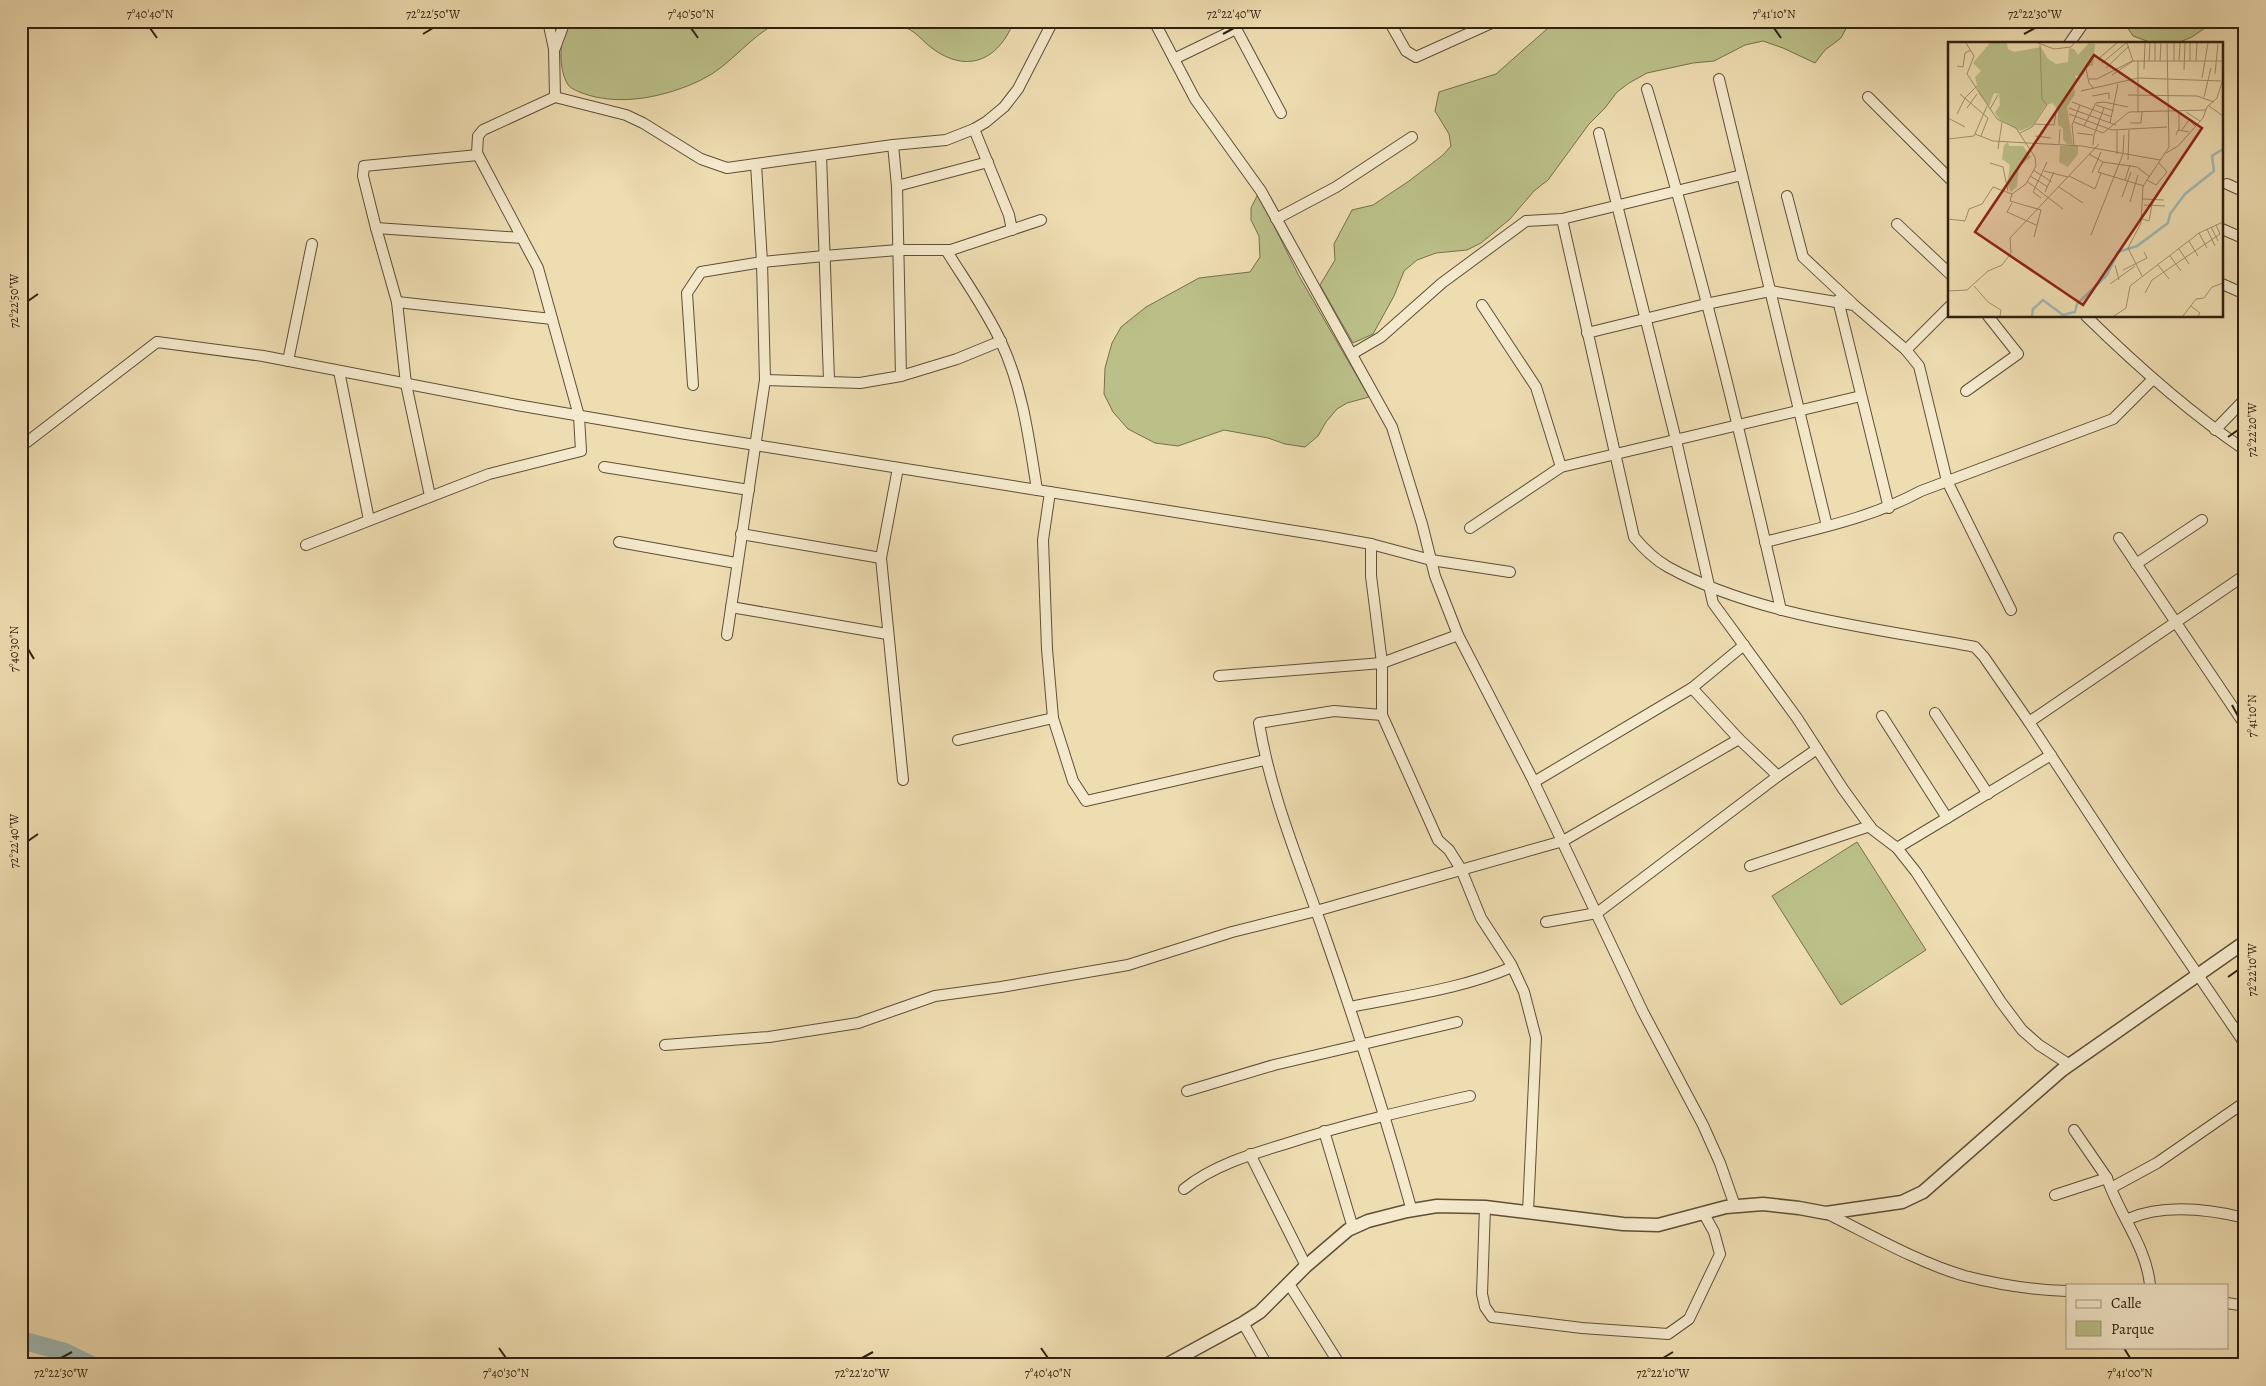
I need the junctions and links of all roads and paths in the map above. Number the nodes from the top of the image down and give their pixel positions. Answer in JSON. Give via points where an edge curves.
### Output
{"nodes":[{"id":1,"x":548,"y":21,"type":"edge"},
{"id":2,"x":565,"y":21,"type":"edge"},
{"id":3,"x":1053,"y":21,"type":"edge"},
{"id":4,"x":1154,"y":21,"type":"edge"},
{"id":5,"x":1389,"y":21,"type":"edge"},
{"id":6,"x":1496,"y":21,"type":"edge"},
{"id":7,"x":2085,"y":21,"type":"edge"},
{"id":8,"x":1234,"y":25,"type":"edge"},
{"id":9,"x":2070,"y":42,"type":"edge"},
{"id":10,"x":554,"y":50,"type":"junction"},
{"id":11,"x":1174,"y":59,"type":"junction"},
{"id":12,"x":1719,"y":79,"type":"dead end"},
{"id":13,"x":1647,"y":89,"type":"dead end"},
{"id":14,"x":555,"y":97,"type":"junction"},
{"id":15,"x":1868,"y":97,"type":"dead end"},
{"id":16,"x":1282,"y":113,"type":"dead end"},
{"id":17,"x":974,"y":129,"type":"junction"},
{"id":18,"x":1599,"y":133,"type":"dead end"},
{"id":19,"x":1412,"y":137,"type":"dead end"},
{"id":20,"x":893,"y":145,"type":"junction"},
{"id":21,"x":478,"y":155,"type":"junction"},
{"id":22,"x":821,"y":155,"type":"junction"},
{"id":23,"x":988,"y":162,"type":"junction"},
{"id":24,"x":756,"y":164,"type":"junction"},
{"id":25,"x":1742,"y":174,"type":"junction"},
{"id":26,"x":1948,"y":177,"type":"edge"},
{"id":27,"x":2227,"y":184,"type":"dead end"},
{"id":28,"x":897,"y":186,"type":"junction"},
{"id":29,"x":1677,"y":189,"type":"junction"},
{"id":30,"x":2245,"y":192,"type":"edge"},
{"id":31,"x":1787,"y":196,"type":"dead end"},
{"id":32,"x":1616,"y":205,"type":"junction"},
{"id":33,"x":1276,"y":218,"type":"junction"},
{"id":34,"x":1562,"y":219,"type":"junction"},
{"id":35,"x":1041,"y":220,"type":"dead end"},
{"id":36,"x":1897,"y":224,"type":"dead end"},
{"id":37,"x":376,"y":228,"type":"junction"},
{"id":38,"x":1012,"y":230,"type":"junction"},
{"id":39,"x":2224,"y":230,"type":"edge"},
{"id":40,"x":522,"y":238,"type":"junction"},
{"id":41,"x":2245,"y":239,"type":"edge"},
{"id":42,"x":312,"y":244,"type":"dead end"},
{"id":43,"x":898,"y":250,"type":"junction"},
{"id":44,"x":946,"y":250,"type":"junction"},
{"id":45,"x":824,"y":256,"type":"junction"},
{"id":46,"x":762,"y":262,"type":"junction"},
{"id":47,"x":1948,"y":272,"type":"edge"},
{"id":48,"x":2224,"y":285,"type":"edge"},
{"id":49,"x":1770,"y":291,"type":"junction"},
{"id":50,"x":2245,"y":294,"type":"edge"},
{"id":51,"x":1838,"y":300,"type":"junction"},
{"id":52,"x":397,"y":302,"type":"junction"},
{"id":53,"x":1706,"y":304,"type":"junction"},
{"id":54,"x":1854,"y":305,"type":"junction"},
{"id":55,"x":1482,"y":306,"type":"dead end"},
{"id":56,"x":1948,"y":308,"type":"edge"},
{"id":57,"x":1990,"y":318,"type":"edge"},
{"id":58,"x":2088,"y":318,"type":"edge"},
{"id":59,"x":552,"y":319,"type":"junction"},
{"id":60,"x":1645,"y":319,"type":"junction"},
{"id":61,"x":1587,"y":334,"type":"junction"},
{"id":62,"x":1001,"y":341,"type":"junction"},
{"id":63,"x":1906,"y":350,"type":"junction"},
{"id":64,"x":1352,"y":354,"type":"junction"},
{"id":65,"x":288,"y":361,"type":"junction"},
{"id":66,"x":339,"y":371,"type":"junction"},
{"id":67,"x":901,"y":376,"type":"junction"},
{"id":68,"x":2153,"y":379,"type":"junction"},
{"id":69,"x":765,"y":380,"type":"junction"},
{"id":70,"x":828,"y":380,"type":"junction"},
{"id":71,"x":406,"y":384,"type":"junction"},
{"id":72,"x":693,"y":385,"type":"dead end"},
{"id":73,"x":1966,"y":391,"type":"dead end"},
{"id":74,"x":1862,"y":396,"type":"junction"},
{"id":75,"x":2245,"y":398,"type":"edge"},
{"id":76,"x":1799,"y":411,"type":"junction"},
{"id":77,"x":579,"y":416,"type":"junction"},
{"id":78,"x":1739,"y":426,"type":"junction"},
{"id":79,"x":2215,"y":430,"type":"junction"},
{"id":80,"x":1676,"y":440,"type":"junction"},
{"id":81,"x":21,"y":443,"type":"edge"},
{"id":82,"x":755,"y":445,"type":"junction"},
{"id":83,"x":2245,"y":450,"type":"edge"},
{"id":84,"x":1616,"y":454,"type":"junction"},
{"id":85,"x":604,"y":467,"type":"dead end"},
{"id":86,"x":1561,"y":467,"type":"junction"},
{"id":87,"x":898,"y":468,"type":"junction"},
{"id":88,"x":1947,"y":481,"type":"junction"},
{"id":89,"x":748,"y":490,"type":"junction"},
{"id":90,"x":1038,"y":490,"type":"junction"},
{"id":91,"x":1050,"y":492,"type":"junction"},
{"id":92,"x":430,"y":496,"type":"junction"},
{"id":93,"x":1889,"y":508,"type":"junction"},
{"id":94,"x":369,"y":520,"type":"junction"},
{"id":95,"x":2202,"y":520,"type":"dead end"},
{"id":96,"x":1827,"y":526,"type":"junction"},
{"id":97,"x":1470,"y":528,"type":"dead end"},
{"id":98,"x":741,"y":534,"type":"junction"},
{"id":99,"x":2119,"y":538,"type":"dead end"},
{"id":100,"x":619,"y":542,"type":"dead end"},
{"id":101,"x":1765,"y":542,"type":"junction"},
{"id":102,"x":1371,"y":544,"type":"junction"},
{"id":103,"x":306,"y":545,"type":"dead end"},
{"id":104,"x":881,"y":558,"type":"junction"},
{"id":105,"x":1432,"y":560,"type":"junction"},
{"id":106,"x":736,"y":563,"type":"junction"},
{"id":107,"x":2136,"y":564,"type":"junction"},
{"id":108,"x":1510,"y":572,"type":"dead end"},
{"id":109,"x":2245,"y":575,"type":"edge"},
{"id":110,"x":1710,"y":586,"type":"junction"},
{"id":111,"x":730,"y":607,"type":"junction"},
{"id":112,"x":1781,"y":610,"type":"junction"},
{"id":113,"x":2011,"y":610,"type":"dead end"},
{"id":114,"x":2174,"y":622,"type":"junction"},
{"id":115,"x":887,"y":634,"type":"junction"},
{"id":116,"x":727,"y":635,"type":"dead end"},
{"id":117,"x":1458,"y":635,"type":"junction"},
{"id":118,"x":1744,"y":645,"type":"junction"},
{"id":119,"x":1382,"y":663,"type":"junction"},
{"id":120,"x":1219,"y":676,"type":"dead end"},
{"id":121,"x":1692,"y":688,"type":"junction"},
{"id":122,"x":1934,"y":713,"type":"dead end"},
{"id":123,"x":1382,"y":715,"type":"junction"},
{"id":124,"x":1882,"y":716,"type":"dead end"},
{"id":125,"x":1052,"y":718,"type":"junction"},
{"id":126,"x":2029,"y":722,"type":"junction"},
{"id":127,"x":2245,"y":725,"type":"edge"},
{"id":128,"x":1739,"y":739,"type":"junction"},
{"id":129,"x":958,"y":740,"type":"dead end"},
{"id":130,"x":1817,"y":749,"type":"junction"},
{"id":131,"x":2051,"y":755,"type":"junction"},
{"id":132,"x":1265,"y":760,"type":"junction"},
{"id":133,"x":1778,"y":776,"type":"junction"},
{"id":134,"x":903,"y":780,"type":"dead end"},
{"id":135,"x":1534,"y":782,"type":"junction"},
{"id":136,"x":1988,"y":794,"type":"junction"},
{"id":137,"x":1947,"y":818,"type":"junction"},
{"id":138,"x":1870,"y":826,"type":"junction"},
{"id":139,"x":1563,"y":841,"type":"junction"},
{"id":140,"x":1897,"y":848,"type":"junction"},
{"id":141,"x":1750,"y":866,"type":"dead end"},
{"id":142,"x":1461,"y":869,"type":"junction"},
{"id":143,"x":1316,"y":911,"type":"junction"},
{"id":144,"x":1597,"y":913,"type":"junction"},
{"id":145,"x":1546,"y":922,"type":"dead end"},
{"id":146,"x":2245,"y":942,"type":"edge"},
{"id":147,"x":1512,"y":967,"type":"junction"},
{"id":148,"x":2197,"y":974,"type":"junction"},
{"id":149,"x":1350,"y":1007,"type":"junction"},
{"id":150,"x":1457,"y":1022,"type":"dead end"},
{"id":151,"x":1362,"y":1044,"type":"junction"},
{"id":152,"x":2245,"y":1044,"type":"edge"},
{"id":153,"x":665,"y":1045,"type":"dead end"},
{"id":154,"x":2070,"y":1065,"type":"junction"},
{"id":155,"x":1187,"y":1091,"type":"dead end"},
{"id":156,"x":1470,"y":1096,"type":"dead end"},
{"id":157,"x":2245,"y":1102,"type":"edge"},
{"id":158,"x":1384,"y":1114,"type":"junction"},
{"id":159,"x":2074,"y":1130,"type":"dead end"},
{"id":160,"x":1324,"y":1131,"type":"junction"},
{"id":161,"x":1250,"y":1154,"type":"junction"},
{"id":162,"x":2109,"y":1183,"type":"junction"},
{"id":163,"x":1184,"y":1188,"type":"dead end"},
{"id":164,"x":2055,"y":1195,"type":"dead end"},
{"id":165,"x":1735,"y":1206,"type":"junction"},
{"id":166,"x":1485,"y":1207,"type":"junction"},
{"id":167,"x":1412,"y":1210,"type":"junction"},
{"id":168,"x":1528,"y":1212,"type":"junction"},
{"id":169,"x":1826,"y":1213,"type":"junction"},
{"id":170,"x":1704,"y":1214,"type":"junction"},
{"id":171,"x":2245,"y":1218,"type":"edge"},
{"id":172,"x":2128,"y":1219,"type":"junction"},
{"id":173,"x":1353,"y":1228,"type":"junction"},
{"id":174,"x":1306,"y":1266,"type":"junction"},
{"id":175,"x":1289,"y":1284,"type":"junction"},
{"id":176,"x":2150,"y":1284,"type":"edge"},
{"id":177,"x":2066,"y":1290,"type":"edge"},
{"id":178,"x":2228,"y":1303,"type":"edge"},
{"id":179,"x":2245,"y":1306,"type":"edge"},
{"id":180,"x":1243,"y":1323,"type":"junction"},
{"id":181,"x":1166,"y":1365,"type":"edge"},
{"id":182,"x":1268,"y":1365,"type":"edge"},
{"id":183,"x":1340,"y":1365,"type":"edge"}],
"edges":[{"from":1,"to":10,"type":"street"},
{"from":2,"to":10,"type":"street"},
{"from":3,"to":17,"type":"street","via":[[1018,89],[1004,107]]},
{"from":4,"to":11,"type":"street"},
{"from":5,"to":6,"type":"street","via":[[1403,47],[1416,57]]},
{"from":7,"to":9,"type":"street"},
{"from":8,"to":11,"type":"street"},
{"from":8,"to":16,"type":"street"},
{"from":10,"to":14,"type":"street"},
{"from":11,"to":33,"type":"street","via":[[1195,99],[1261,191]]},
{"from":12,"to":25,"type":"street"},
{"from":13,"to":29,"type":"street"},
{"from":14,"to":21,"type":"street","via":[[483,130],[478,136]]},
{"from":14,"to":24,"type":"street","via":[[626,115],[711,163],[727,168]]},
{"from":15,"to":26,"type":"street"},
{"from":17,"to":20,"type":"street","via":[[946,140]]},
{"from":17,"to":23,"type":"street"},
{"from":18,"to":32,"type":"street"},
{"from":19,"to":33,"type":"street","via":[[1336,187]]},
{"from":20,"to":22,"type":"street"},
{"from":20,"to":28,"type":"street"},
{"from":21,"to":37,"type":"street","via":[[364,166]]},
{"from":21,"to":40,"type":"street"},
{"from":22,"to":24,"type":"street"},
{"from":22,"to":45,"type":"street"},
{"from":23,"to":28,"type":"street"},
{"from":23,"to":38,"type":"street"},
{"from":24,"to":46,"type":"street"},
{"from":25,"to":29,"type":"street"},
{"from":25,"to":49,"type":"street"},
{"from":27,"to":30,"type":"street"},
{"from":28,"to":43,"type":"street"},
{"from":29,"to":32,"type":"street"},
{"from":29,"to":53,"type":"street"},
{"from":31,"to":54,"type":"street","via":[[1803,258]]},
{"from":32,"to":34,"type":"street"},
{"from":32,"to":60,"type":"street"},
{"from":33,"to":64,"type":"street"},
{"from":34,"to":61,"type":"street"},
{"from":34,"to":64,"type":"street","via":[[1526,221],[1442,283],[1381,337]]},
{"from":35,"to":38,"type":"street"},
{"from":36,"to":47,"type":"street"},
{"from":37,"to":40,"type":"street"},
{"from":37,"to":52,"type":"street"},
{"from":38,"to":44,"type":"street"},
{"from":39,"to":41,"type":"street"},
{"from":40,"to":59,"type":"street","via":[[538,268]]},
{"from":42,"to":65,"type":"street"},
{"from":43,"to":44,"type":"street"},
{"from":43,"to":45,"type":"street"},
{"from":43,"to":67,"type":"street"},
{"from":44,"to":62,"type":"street"},
{"from":45,"to":46,"type":"street"},
{"from":45,"to":70,"type":"street"},
{"from":46,"to":69,"type":"street"},
{"from":46,"to":72,"type":"street","via":[[701,272],[686,294]]},
{"from":48,"to":50,"type":"street"},
{"from":49,"to":51,"type":"street"},
{"from":49,"to":53,"type":"street"},
{"from":49,"to":76,"type":"street"},
{"from":51,"to":54,"type":"street"},
{"from":51,"to":74,"type":"street"},
{"from":52,"to":59,"type":"street"},
{"from":52,"to":71,"type":"street"},
{"from":53,"to":60,"type":"street"},
{"from":53,"to":78,"type":"street"},
{"from":54,"to":63,"type":"street"},
{"from":55,"to":86,"type":"street","via":[[1536,387]]},
{"from":56,"to":63,"type":"street"},
{"from":57,"to":73,"type":"street","via":[[2018,354]]},
{"from":58,"to":68,"type":"street"},
{"from":59,"to":77,"type":"street"},
{"from":60,"to":61,"type":"street"},
{"from":60,"to":80,"type":"street"},
{"from":61,"to":84,"type":"street"},
{"from":62,"to":67,"type":"street"},
{"from":62,"to":90,"type":"street","via":[[1026,413]]},
{"from":63,"to":88,"type":"street","via":[[1919,366]]},
{"from":64,"to":105,"type":"street","via":[[1392,427]]},
{"from":65,"to":66,"type":"street"},
{"from":65,"to":81,"type":"street","via":[[157,342],[27,442]]},
{"from":66,"to":71,"type":"street"},
{"from":66,"to":94,"type":"street"},
{"from":67,"to":70,"type":"street","via":[[860,383]]},
{"from":68,"to":79,"type":"street"},
{"from":68,"to":88,"type":"street","via":[[2113,419]]},
{"from":69,"to":70,"type":"street"},
{"from":69,"to":82,"type":"street"},
{"from":71,"to":77,"type":"street"},
{"from":71,"to":92,"type":"street"},
{"from":74,"to":76,"type":"street"},
{"from":74,"to":93,"type":"street"},
{"from":75,"to":79,"type":"street"},
{"from":76,"to":78,"type":"street"},
{"from":76,"to":96,"type":"street"},
{"from":77,"to":82,"type":"street"},
{"from":77,"to":92,"type":"street","via":[[581,451],[489,474]]},
{"from":78,"to":80,"type":"street"},
{"from":78,"to":101,"type":"street"},
{"from":79,"to":83,"type":"street"},
{"from":80,"to":84,"type":"street"},
{"from":80,"to":110,"type":"street"},
{"from":82,"to":87,"type":"street"},
{"from":82,"to":89,"type":"street"},
{"from":84,"to":86,"type":"street"},
{"from":84,"to":110,"type":"street","via":[[1634,537],[1666,566]]},
{"from":85,"to":89,"type":"street"},
{"from":86,"to":97,"type":"street"},
{"from":87,"to":90,"type":"street"},
{"from":87,"to":104,"type":"street"},
{"from":88,"to":93,"type":"street"},
{"from":88,"to":113,"type":"street"},
{"from":89,"to":98,"type":"street"},
{"from":90,"to":91,"type":"street"},
{"from":91,"to":102,"type":"street"},
{"from":91,"to":125,"type":"street","via":[[1043,540]]},
{"from":92,"to":94,"type":"street"},
{"from":93,"to":96,"type":"street"},
{"from":94,"to":103,"type":"street"},
{"from":95,"to":107,"type":"street"},
{"from":96,"to":101,"type":"street"},
{"from":98,"to":104,"type":"street"},
{"from":98,"to":106,"type":"street"},
{"from":99,"to":107,"type":"street"},
{"from":100,"to":106,"type":"street"},
{"from":101,"to":112,"type":"street"},
{"from":102,"to":105,"type":"street"},
{"from":102,"to":119,"type":"street","via":[[1371,576]]},
{"from":104,"to":115,"type":"street"},
{"from":105,"to":108,"type":"street"},
{"from":105,"to":117,"type":"street"},
{"from":106,"to":111,"type":"street"},
{"from":107,"to":114,"type":"street"},
{"from":109,"to":114,"type":"street"},
{"from":110,"to":112,"type":"street"},
{"from":110,"to":118,"type":"street","via":[[1713,602]]},
{"from":111,"to":115,"type":"street"},
{"from":111,"to":116,"type":"street"},
{"from":112,"to":126,"type":"street","via":[[1975,647]]},
{"from":114,"to":126,"type":"street"},
{"from":114,"to":127,"type":"street"},
{"from":115,"to":134,"type":"street"},
{"from":117,"to":119,"type":"street"},
{"from":117,"to":135,"type":"street"},
{"from":118,"to":121,"type":"street"},
{"from":118,"to":130,"type":"street"},
{"from":119,"to":120,"type":"street"},
{"from":119,"to":123,"type":"street"},
{"from":121,"to":128,"type":"street"},
{"from":121,"to":135,"type":"street"},
{"from":122,"to":136,"type":"street"},
{"from":123,"to":132,"type":"street","via":[[1334,711],[1259,724]]},
{"from":123,"to":142,"type":"street","via":[[1438,840]]},
{"from":124,"to":137,"type":"street"},
{"from":125,"to":129,"type":"street"},
{"from":125,"to":132,"type":"street","via":[[1073,781],[1086,801]]},
{"from":126,"to":131,"type":"street"},
{"from":128,"to":133,"type":"street"},
{"from":128,"to":139,"type":"street"},
{"from":130,"to":133,"type":"street"},
{"from":130,"to":138,"type":"street"},
{"from":131,"to":136,"type":"street"},
{"from":131,"to":148,"type":"street"},
{"from":132,"to":143,"type":"street"},
{"from":133,"to":144,"type":"street"},
{"from":135,"to":139,"type":"street"},
{"from":136,"to":137,"type":"street"},
{"from":137,"to":140,"type":"street"},
{"from":138,"to":140,"type":"street"},
{"from":138,"to":141,"type":"street"},
{"from":139,"to":142,"type":"street"},
{"from":139,"to":144,"type":"street"},
{"from":140,"to":154,"type":"street","via":[[2022,1030]]},
{"from":142,"to":143,"type":"street"},
{"from":142,"to":147,"type":"street","via":[[1481,918]]},
{"from":143,"to":149,"type":"street"},
{"from":143,"to":153,"type":"street","via":[[1232,932],[1128,965],[935,996],[858,1023],[768,1037]]},
{"from":144,"to":145,"type":"street"},
{"from":144,"to":165,"type":"street","via":[[1643,1012],[1703,1125]]},
{"from":146,"to":148,"type":"street"},
{"from":147,"to":149,"type":"street","via":[[1456,984]]},
{"from":147,"to":168,"type":"street","via":[[1524,992],[1536,1038]]},
{"from":148,"to":152,"type":"street"},
{"from":148,"to":154,"type":"street"},
{"from":149,"to":151,"type":"street"},
{"from":150,"to":151,"type":"street"},
{"from":151,"to":155,"type":"street","via":[[1274,1065]]},
{"from":151,"to":158,"type":"street"},
{"from":154,"to":169,"type":"street","via":[[1923,1192],[1902,1202]]},
{"from":156,"to":158,"type":"street"},
{"from":157,"to":162,"type":"street","via":[[2157,1163]]},
{"from":158,"to":160,"type":"street"},
{"from":158,"to":167,"type":"street"},
{"from":159,"to":162,"type":"street"},
{"from":160,"to":161,"type":"street"},
{"from":160,"to":173,"type":"street"},
{"from":161,"to":163,"type":"street"},
{"from":161,"to":174,"type":"street"},
{"from":162,"to":164,"type":"street"},
{"from":162,"to":172,"type":"street"},
{"from":165,"to":169,"type":"street","via":[[1763,1204]]},
{"from":165,"to":170,"type":"street"},
{"from":166,"to":167,"type":"street","via":[[1437,1206]]},
{"from":166,"to":168,"type":"street"},
{"from":166,"to":170,"type":"street","via":[[1482,1294],[1484,1308],[1492,1317],[1668,1334],[1689,1319],[1720,1254],[1714,1232]]},
{"from":167,"to":173,"type":"street"},
{"from":168,"to":170,"type":"street","via":[[1658,1225]]},
{"from":169,"to":177,"type":"street","via":[[1965,1276],[2047,1290]]},
{"from":171,"to":172,"type":"street","via":[[2178,1209],[2141,1213]]},
{"from":172,"to":176,"type":"street","via":[[2145,1261]]},
{"from":173,"to":174,"type":"street"},
{"from":174,"to":175,"type":"street"},
{"from":175,"to":180,"type":"street","via":[[1260,1312]]},
{"from":175,"to":183,"type":"street"},
{"from":178,"to":179,"type":"street"},
{"from":180,"to":181,"type":"street"},
{"from":180,"to":182,"type":"street"}]}
